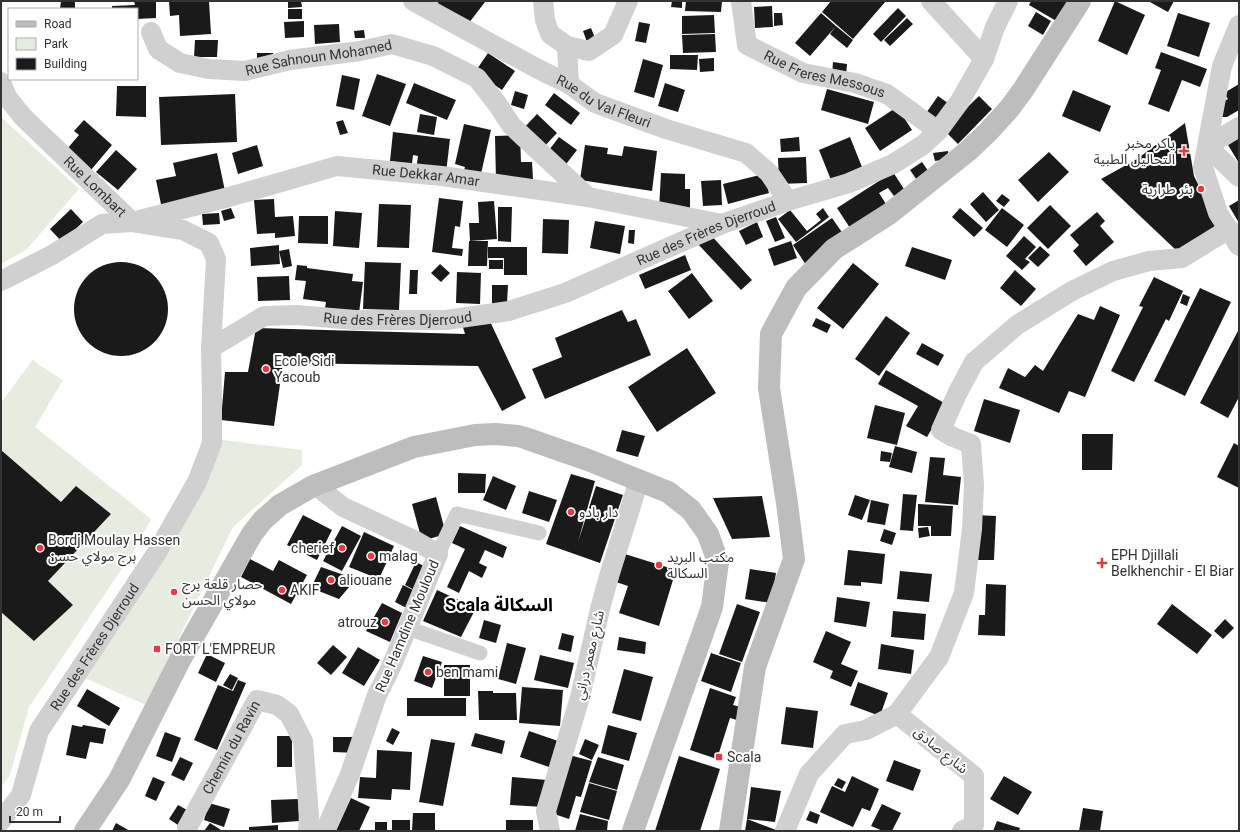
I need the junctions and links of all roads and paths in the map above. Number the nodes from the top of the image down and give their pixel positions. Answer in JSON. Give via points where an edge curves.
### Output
{"nodes":[{"id":1,"x":413,"y":1,"type":"edge"},
{"id":2,"x":543,"y":1,"type":"edge"},
{"id":3,"x":628,"y":1,"type":"edge"},
{"id":4,"x":741,"y":1,"type":"edge"},
{"id":5,"x":930,"y":1,"type":"edge"},
{"id":6,"x":1008,"y":1,"type":"edge"},
{"id":7,"x":1080,"y":1,"type":"edge"},
{"id":8,"x":1239,"y":25,"type":"edge"},
{"id":9,"x":151,"y":32,"type":"dead end"},
{"id":10,"x":567,"y":46,"type":"junction"},
{"id":11,"x":984,"y":59,"type":"junction"},
{"id":12,"x":1,"y":82,"type":"edge"},
{"id":13,"x":569,"y":84,"type":"junction"},
{"id":14,"x":1239,"y":127,"type":"edge"},
{"id":15,"x":938,"y":131,"type":"junction"},
{"id":16,"x":1207,"y":146,"type":"junction"},
{"id":17,"x":1239,"y":177,"type":"edge"},
{"id":18,"x":588,"y":197,"type":"junction"},
{"id":19,"x":788,"y":201,"type":"junction"},
{"id":20,"x":132,"y":222,"type":"junction"},
{"id":21,"x":722,"y":224,"type":"junction"},
{"id":22,"x":1234,"y":238,"type":"edge"},
{"id":23,"x":1,"y":281,"type":"edge"},
{"id":24,"x":211,"y":348,"type":"junction"},
{"id":25,"x":639,"y":480,"type":"junction"},
{"id":26,"x":313,"y":486,"type":"junction"},
{"id":27,"x":539,"y":533,"type":"dead end"},
{"id":28,"x":438,"y":554,"type":"junction"},
{"id":29,"x":407,"y":628,"type":"junction"},
{"id":30,"x":480,"y":653,"type":"dead end"},
{"id":31,"x":897,"y":714,"type":"junction"},
{"id":32,"x":1,"y":821,"type":"edge"},
{"id":33,"x":187,"y":828,"type":"dead end"},
{"id":34,"x":84,"y":831,"type":"edge"},
{"id":35,"x":308,"y":831,"type":"edge"},
{"id":36,"x":325,"y":831,"type":"edge"},
{"id":37,"x":550,"y":831,"type":"edge"},
{"id":38,"x":633,"y":831,"type":"edge"},
{"id":39,"x":730,"y":831,"type":"edge"},
{"id":40,"x":784,"y":831,"type":"edge"},
{"id":41,"x":962,"y":831,"type":"edge"}],
"edges":[{"from":1,"to":13,"type":"street","name":"Rue du Val Fleuri","via":[[538,70]]},
{"from":2,"to":10,"type":"street","via":[[550,34]]},
{"from":3,"to":10,"type":"street","via":[[613,35],[589,51]]},
{"from":4,"to":15,"type":"street","name":"Rue Freres Messous","via":[[747,45],[803,73],[855,83],[887,94]]},
{"from":5,"to":11,"type":"street"},
{"from":6,"to":11,"type":"street","name":"Rue des Frères Djerroud","via":[[995,27]]},
{"from":7,"to":39,"type":"main road","via":[[1023,90],[987,133],[889,214],[834,249],[796,288],[772,334],[769,388],[794,559],[754,667]]},
{"from":8,"to":16,"type":"street","via":[[1222,66]]},
{"from":9,"to":18,"type":"street","name":"Rue Sahnoun Mohamed","via":[[158,49],[164,53],[180,63],[209,69],[244,71],[290,60],[392,44],[433,56],[477,78],[511,125]]},
{"from":10,"to":13,"type":"street"},
{"from":11,"to":15,"type":"street","name":"Rue des Frères Djerroud","via":[[960,101]]},
{"from":12,"to":20,"type":"street","name":"Rue Lombart","via":[[7,98],[23,117]]},
{"from":13,"to":19,"type":"street","name":"Rue du Val Fleuri","via":[[595,103],[666,129],[746,153],[769,173]]},
{"from":14,"to":16,"type":"street"},
{"from":15,"to":19,"type":"street","name":"Rue des Frères Djerroud","via":[[923,145],[893,164],[849,183]]},
{"from":16,"to":17,"type":"street"},
{"from":16,"to":22,"type":"street","via":[[1203,167],[1218,213]]},
{"from":18,"to":20,"type":"street","name":"Rue Dekkar Amar","via":[[442,176],[337,166]]},
{"from":18,"to":21,"type":"street","name":"Rue Dekkar Amar"},
{"from":19,"to":21,"type":"street","name":"Rue des Frères Djerroud"},
{"from":20,"to":23,"type":"street","via":[[102,224],[52,256]]},
{"from":20,"to":24,"type":"street","name":"Rue Lombart","via":[[183,230],[208,243],[216,259]]},
{"from":21,"to":24,"type":"street","name":"Rue des Frères Djerroud","via":[[565,293],[509,311],[446,320],[264,316]]},
{"from":22,"to":31,"type":"street","via":[[1182,258],[1149,261],[1112,271],[1072,291],[1017,325],[974,362],[941,430],[970,444],[974,485],[972,529],[964,594],[939,657]]},
{"from":24,"to":32,"type":"street","name":"Rue des Frères Djerroud","via":[[212,443],[197,482],[156,554],[39,731],[21,795]]},
{"from":25,"to":26,"type":"main road","via":[[518,436],[495,434],[475,435],[414,447]]},
{"from":25,"to":37,"type":"street","name":"شارع معمر دراني","via":[[606,586],[580,697],[546,811]]},
{"from":25,"to":38,"type":"main road","via":[[668,492],[691,510],[708,534],[718,562],[712,607]]},
{"from":26,"to":28,"type":"street","name":"Rue Hamdine Mouloud","via":[[343,507]]},
{"from":26,"to":34,"type":"main road","via":[[280,506],[263,520],[252,534],[180,660],[119,780]]},
{"from":27,"to":28,"type":"street","via":[[456,514]]},
{"from":28,"to":29,"type":"street","name":"Rue Hamdine Mouloud"},
{"from":29,"to":30,"type":"street"},
{"from":29,"to":36,"type":"street","name":"Rue Hamdine Mouloud","via":[[377,695],[350,774]]},
{"from":31,"to":40,"type":"street","via":[[866,730],[845,734],[809,774]]},
{"from":31,"to":41,"type":"street","name":"شارع صادق","via":[[974,776],[974,825]]},
{"from":33,"to":35,"type":"street","name":"Chemin du Ravin","via":[[257,700],[277,705],[289,714],[303,740]]}]}
